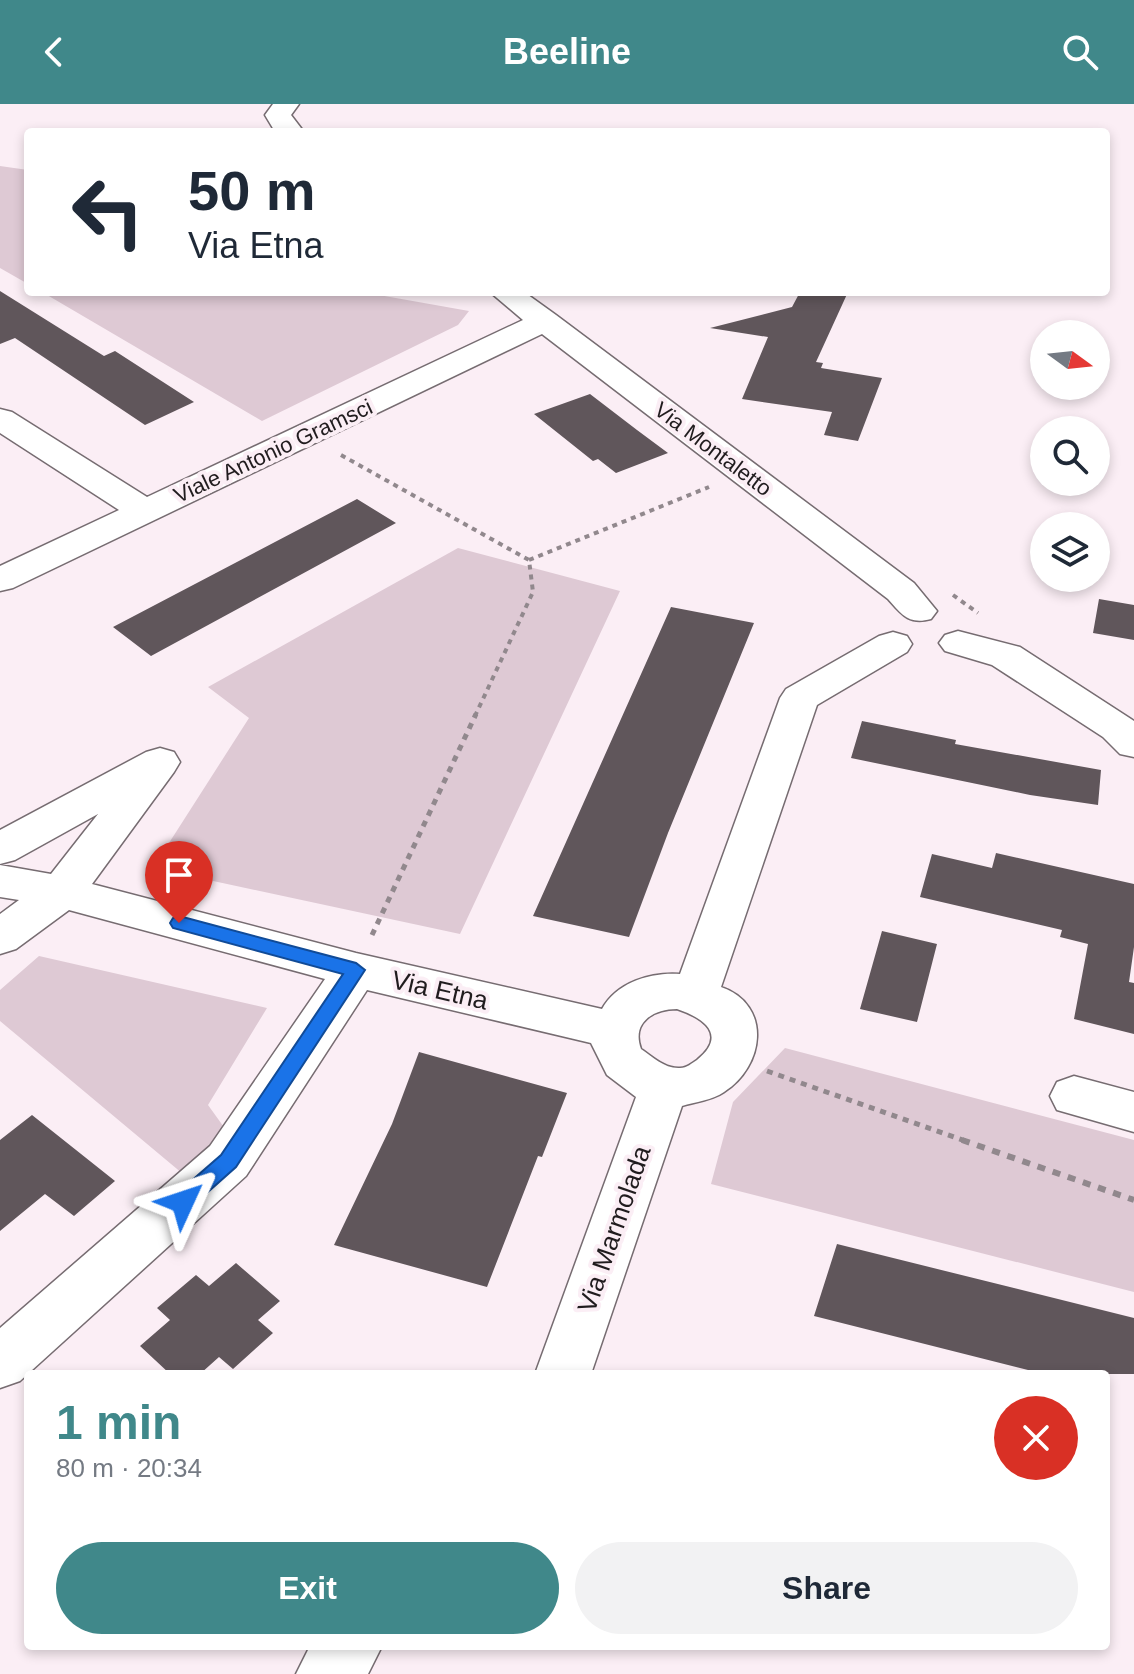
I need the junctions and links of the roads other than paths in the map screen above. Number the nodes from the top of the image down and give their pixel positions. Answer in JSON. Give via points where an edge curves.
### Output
{"nodes":[{"id":1,"x":286,"y":104,"type":"edge"},
{"id":2,"x":286,"y":128,"type":"edge"},
{"id":3,"x":511,"y":296,"type":"edge"},
{"id":4,"x":545,"y":321,"type":"junction"},
{"id":5,"x":0,"y":419,"type":"edge"},
{"id":6,"x":145,"y":511,"type":"junction"},
{"id":7,"x":0,"y":580,"type":"edge"},
{"id":8,"x":918,"y":611,"type":"junction"},
{"id":9,"x":958,"y":643,"type":"junction"},
{"id":10,"x":893,"y":644,"type":"junction"},
{"id":11,"x":1134,"y":744,"type":"edge"},
{"id":12,"x":0,"y":849,"type":"edge"},
{"id":13,"x":0,"y":881,"type":"edge"},
{"id":14,"x":62,"y":892,"type":"junction"},
{"id":15,"x":0,"y":937,"type":"edge"},
{"id":16,"x":356,"y":970,"type":"junction"},
{"id":17,"x":696,"y":994,"type":"junction"},
{"id":18,"x":615,"y":1030,"type":"junction"},
{"id":19,"x":665,"y":1085,"type":"junction"},
{"id":20,"x":1074,"y":1096,"type":"dead end"},
{"id":21,"x":1134,"y":1112,"type":"edge"},
{"id":22,"x":0,"y":1363,"type":"edge"},
{"id":23,"x":564,"y":1370,"type":"edge"},
{"id":24,"x":348,"y":1650,"type":"edge"},
{"id":25,"x":327,"y":1674,"type":"edge"}],
"edges":[{"from":1,"to":2,"type":"street","via":[[278,115]]},
{"from":3,"to":4,"type":"street","name":"Via Montaletto"},
{"from":4,"to":6,"type":"street","name":"Viale Antonio Gramsci"},
{"from":4,"to":8,"type":"street","name":"Via Montaletto","via":[[901,591]]},
{"from":5,"to":6,"type":"street"},
{"from":6,"to":7,"type":"street","name":"Viale Antonio Gramsci"},
{"from":8,"to":9,"type":"street","via":[[951,621]]},
{"from":8,"to":10,"type":"street","via":[[889,622],[886,629]]},
{"from":9,"to":10,"type":"street","via":[[935,656],[912,654]]},
{"from":9,"to":11,"type":"street","via":[[1006,656]]},
{"from":10,"to":17,"type":"street","via":[[800,698]]},
{"from":12,"to":14,"type":"street","via":[[160,762]]},
{"from":13,"to":14,"type":"street","name":"Via Etna"},
{"from":14,"to":15,"type":"street"},
{"from":14,"to":16,"type":"street","name":"Via Etna"},
{"from":16,"to":18,"type":"street","name":"Via Etna"},
{"from":16,"to":22,"type":"street","via":[[228,1161]]},
{"from":17,"to":18,"type":"street","via":[[644,996],[620,1016]]},
{"from":17,"to":19,"type":"street","via":[[713,1002],[731,1021],[737,1043],[732,1059],[705,1081]]},
{"from":18,"to":19,"type":"street","via":[[615,1044],[626,1064],[647,1080]]},
{"from":19,"to":23,"type":"street","name":"Via Marmolada"},
{"from":20,"to":21,"type":"street"},
{"from":24,"to":25,"type":"street"}]}
